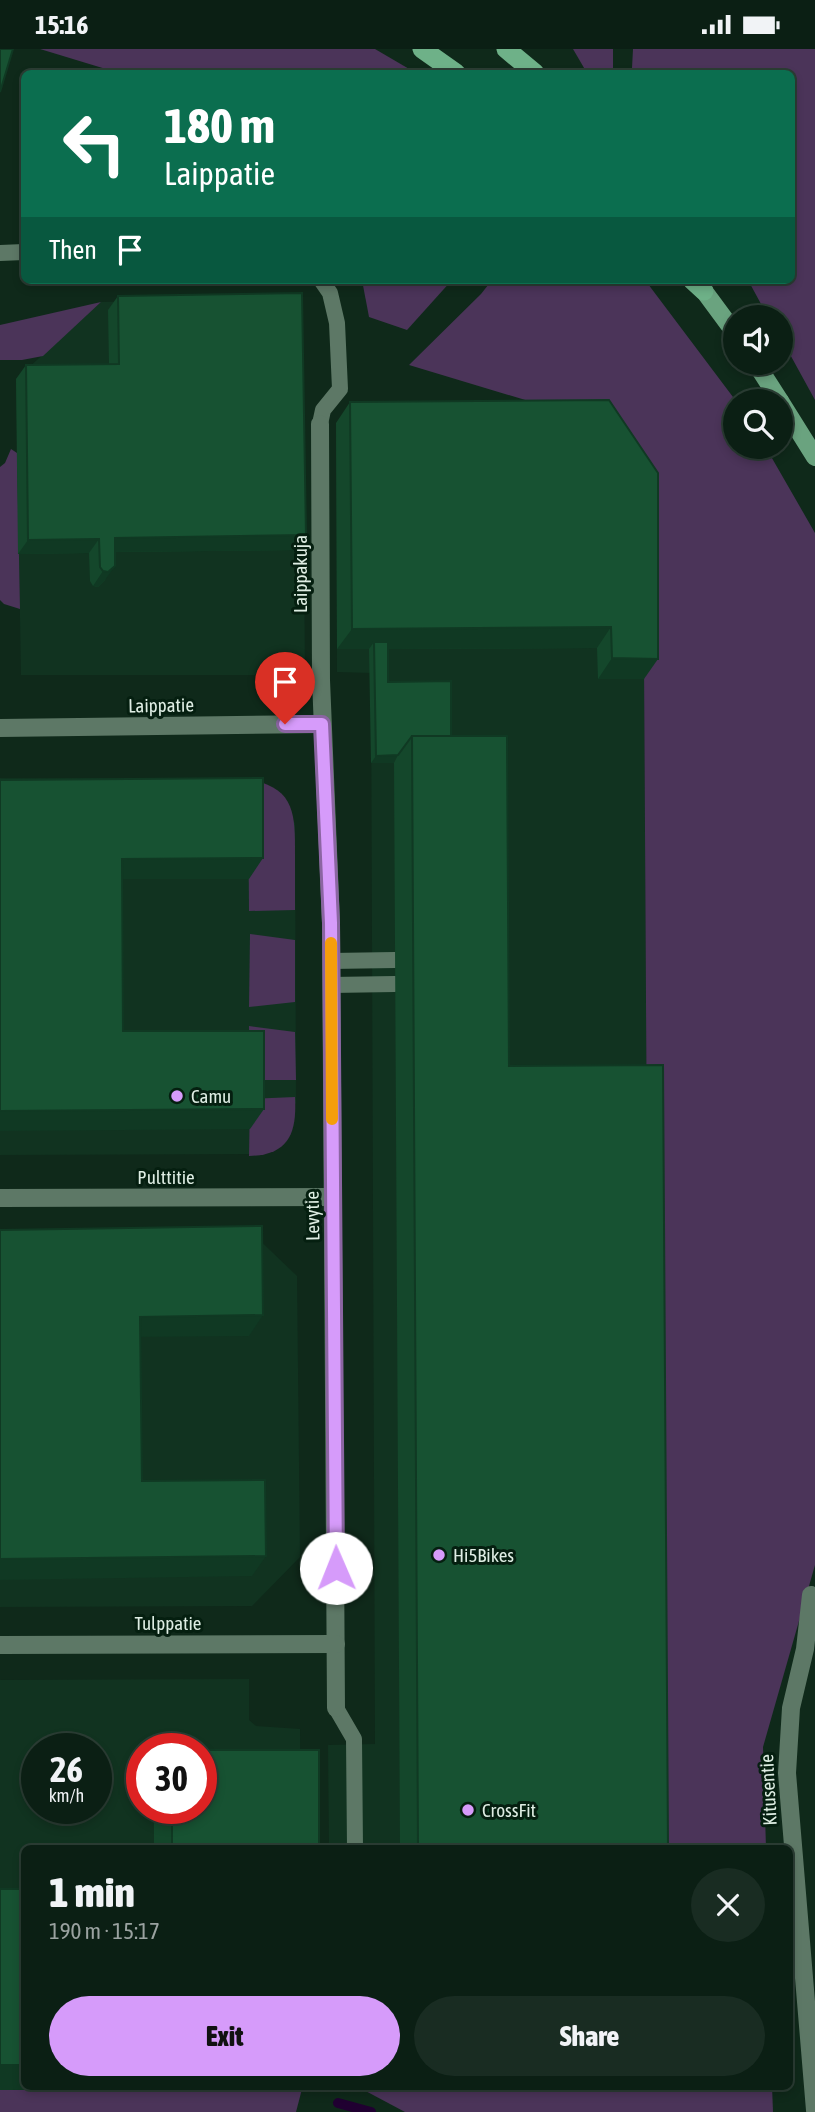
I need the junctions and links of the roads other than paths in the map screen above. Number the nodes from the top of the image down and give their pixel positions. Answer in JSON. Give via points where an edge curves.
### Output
{"nodes":[{"id":1,"x":422,"y":49,"type":"edge"},
{"id":2,"x":506,"y":49,"type":"edge"},
{"id":3,"x":516,"y":49,"type":"edge"},
{"id":4,"x":452,"y":70,"type":"edge"},
{"id":5,"x":532,"y":70,"type":"edge"},
{"id":6,"x":534,"y":70,"type":"edge"},
{"id":7,"x":21,"y":252,"type":"edge"},
{"id":8,"x":0,"y":253,"type":"edge"},
{"id":9,"x":324,"y":284,"type":"edge"},
{"id":10,"x":697,"y":284,"type":"edge"},
{"id":11,"x":723,"y":318,"type":"edge"},
{"id":12,"x":793,"y":422,"type":"edge"},
{"id":13,"x":320,"y":424,"type":"joint"},
{"id":14,"x":815,"y":457,"type":"edge"},
{"id":15,"x":322,"y":724,"type":"junction"},
{"id":16,"x":0,"y":728,"type":"edge"},
{"id":17,"x":395,"y":960,"type":"dead end"},
{"id":18,"x":331,"y":961,"type":"junction"},
{"id":19,"x":395,"y":984,"type":"dead end"},
{"id":20,"x":331,"y":985,"type":"junction"},
{"id":21,"x":332,"y":1197,"type":"junction"},
{"id":22,"x":0,"y":1198,"type":"edge"},
{"id":23,"x":811,"y":1595,"type":"dead end"},
{"id":24,"x":336,"y":1643,"type":"junction"},
{"id":25,"x":0,"y":1645,"type":"edge"},
{"id":26,"x":336,"y":1708,"type":"joint"},
{"id":27,"x":355,"y":1845,"type":"edge"},
{"id":28,"x":793,"y":1845,"type":"edge"},
{"id":29,"x":793,"y":1845,"type":"edge"},
{"id":30,"x":815,"y":2110,"type":"edge"}],
"edges":[{"from":1,"to":4,"type":"highway"},
{"from":2,"to":5,"type":"highway"},
{"from":3,"to":6,"type":"highway"},
{"from":7,"to":8,"type":"lane"},
{"from":9,"to":13,"type":"lane","via":[[337,324],[340,389],[323,411]]},
{"from":10,"to":11,"type":"main road"},
{"from":12,"to":14,"type":"main road"},
{"from":13,"to":15,"type":"street","name":"Laippakuja"},
{"from":15,"to":16,"type":"street","name":"Laippatie"},
{"from":15,"to":18,"type":"street","name":"Levytie"},
{"from":17,"to":18,"type":"lane"},
{"from":18,"to":20,"type":"street","name":"Levytie"},
{"from":19,"to":20,"type":"lane"},
{"from":20,"to":21,"type":"street","name":"Levytie"},
{"from":21,"to":22,"type":"street","name":"Pulttitie"},
{"from":21,"to":24,"type":"street","name":"Levytie"},
{"from":23,"to":29,"type":"street","name":"Kitusentie","via":[[805,1649],[791,1708],[787,1773]]},
{"from":24,"to":25,"type":"street","name":"Tulppatie"},
{"from":24,"to":26,"type":"street","name":"Levytie"},
{"from":26,"to":27,"type":"lane","via":[[354,1739]]},
{"from":28,"to":30,"type":"street","name":"Kitusentie"}]}
